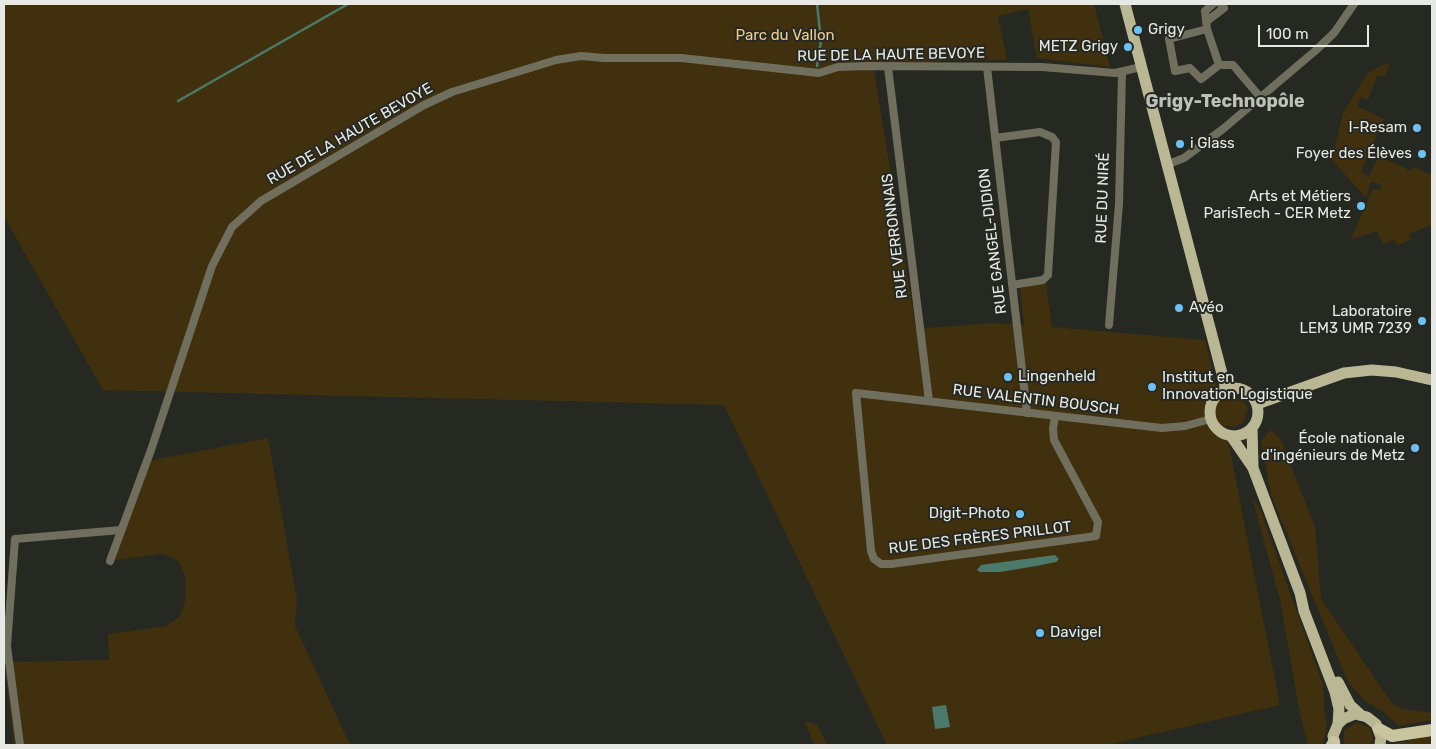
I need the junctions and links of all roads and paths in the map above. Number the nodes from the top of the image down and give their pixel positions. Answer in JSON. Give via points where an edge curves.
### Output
{"nodes":[{"id":1,"x":1125,"y":4,"type":"edge"},
{"id":2,"x":1213,"y":4,"type":"edge"},
{"id":3,"x":1220,"y":4,"type":"edge"},
{"id":4,"x":1354,"y":4,"type":"edge"},
{"id":5,"x":1207,"y":25,"type":"junction"},
{"id":6,"x":1218,"y":65,"type":"junction"},
{"id":7,"x":888,"y":67,"type":"junction"},
{"id":8,"x":987,"y":67,"type":"junction"},
{"id":9,"x":1141,"y":67,"type":"junction"},
{"id":10,"x":1122,"y":73,"type":"junction"},
{"id":11,"x":1260,"y":97,"type":"junction"},
{"id":12,"x":995,"y":138,"type":"junction"},
{"id":13,"x":1166,"y":165,"type":"junction"},
{"id":14,"x":1012,"y":285,"type":"junction"},
{"id":15,"x":1108,"y":325,"type":"dead end"},
{"id":16,"x":1432,"y":380,"type":"edge"},
{"id":17,"x":1226,"y":389,"type":"junction"},
{"id":18,"x":856,"y":393,"type":"joint"},
{"id":19,"x":929,"y":401,"type":"junction"},
{"id":20,"x":1257,"y":404,"type":"junction"},
{"id":21,"x":1027,"y":413,"type":"junction"},
{"id":22,"x":1055,"y":416,"type":"junction"},
{"id":23,"x":1211,"y":419,"type":"junction"},
{"id":24,"x":1252,"y":428,"type":"junction"},
{"id":25,"x":1232,"y":436,"type":"junction"},
{"id":26,"x":1253,"y":468,"type":"junction"},
{"id":27,"x":121,"y":530,"type":"junction"},
{"id":28,"x":110,"y":561,"type":"dead end"},
{"id":29,"x":1300,"y":593,"type":"junction"},
{"id":30,"x":1361,"y":715,"type":"junction"},
{"id":31,"x":1338,"y":724,"type":"junction"},
{"id":32,"x":1379,"y":729,"type":"junction"},
{"id":33,"x":1432,"y":730,"type":"edge"},
{"id":34,"x":1334,"y":744,"type":"edge"},
{"id":35,"x":20,"y":745,"type":"edge"},
{"id":36,"x":1380,"y":745,"type":"edge"}],
"edges":[{"from":1,"to":9,"type":"main road"},
{"from":2,"to":5,"type":"street","via":[[1204,11]]},
{"from":3,"to":5,"type":"street","via":[[1224,8]]},
{"from":4,"to":11,"type":"street","via":[[1334,33]]},
{"from":5,"to":6,"type":"street"},
{"from":5,"to":6,"type":"street","via":[[1168,38],[1175,71],[1190,68],[1201,79]]},
{"from":6,"to":11,"type":"street","via":[[1233,65]]},
{"from":7,"to":8,"type":"street","name":"RUE DE LA HAUTE BEVOYE"},
{"from":7,"to":19,"type":"street","name":"RUE VERRONNAIS"},
{"from":7,"to":27,"type":"street","name":"RUE DE LA HAUTE BEVOYE","via":[[838,67],[819,73],[681,58],[581,56],[556,60],[452,92],[286,185],[243,216],[222,242]]},
{"from":8,"to":10,"type":"street","name":"RUE DE LA HAUTE BEVOYE"},
{"from":8,"to":12,"type":"street","name":"RUE GANGEL-DIDION"},
{"from":9,"to":10,"type":"street","name":"RUE DE LA HAUTE BEVOYE"},
{"from":9,"to":13,"type":"main road"},
{"from":10,"to":15,"type":"street","name":"RUE DU NIRÉ","via":[[1119,204]]},
{"from":11,"to":13,"type":"street","via":[[1184,158]]},
{"from":12,"to":14,"type":"street","name":"RUE GANGEL-DIDION"},
{"from":12,"to":14,"type":"street","via":[[1040,132],[1056,142],[1048,275],[1043,280]]},
{"from":13,"to":17,"type":"main road"},
{"from":14,"to":21,"type":"street","name":"RUE GANGEL-DIDION"},
{"from":16,"to":20,"type":"main road","via":[[1372,370],[1344,373]]},
{"from":17,"to":20,"type":"main road","via":[[1245,390]]},
{"from":17,"to":23,"type":"main road","via":[[1214,398],[1210,408]]},
{"from":18,"to":19,"type":"street","name":"RUE VALENTIN BOUSCH"},
{"from":18,"to":22,"type":"street","name":"RUE DES FRÈRES PRILLOT","via":[[871,551],[881,564],[1096,536],[1098,522],[1054,440]]},
{"from":19,"to":21,"type":"street","name":"RUE VALENTIN BOUSCH"},
{"from":20,"to":24,"type":"main road","via":[[1258,417]]},
{"from":21,"to":22,"type":"street","name":"RUE VALENTIN BOUSCH"},
{"from":22,"to":23,"type":"street","name":"RUE VALENTIN BOUSCH","via":[[1162,428]]},
{"from":23,"to":25,"type":"main road","via":[[1219,430]]},
{"from":24,"to":25,"type":"main road"},
{"from":24,"to":26,"type":"main road"},
{"from":25,"to":26,"type":"main road"},
{"from":26,"to":29,"type":"main road"},
{"from":27,"to":28,"type":"street","name":"RUE DE LA HAUTE BEVOYE"},
{"from":27,"to":35,"type":"street","via":[[15,539],[7,646]]},
{"from":29,"to":30,"type":"main road","via":[[1346,699]]},
{"from":29,"to":31,"type":"main road","via":[[1335,692]]},
{"from":30,"to":31,"type":"main road","via":[[1348,716]]},
{"from":30,"to":32,"type":"main road","via":[[1372,720]]},
{"from":31,"to":34,"type":"main road"},
{"from":32,"to":33,"type":"highway","via":[[1392,736]]},
{"from":32,"to":36,"type":"main road"}]}
